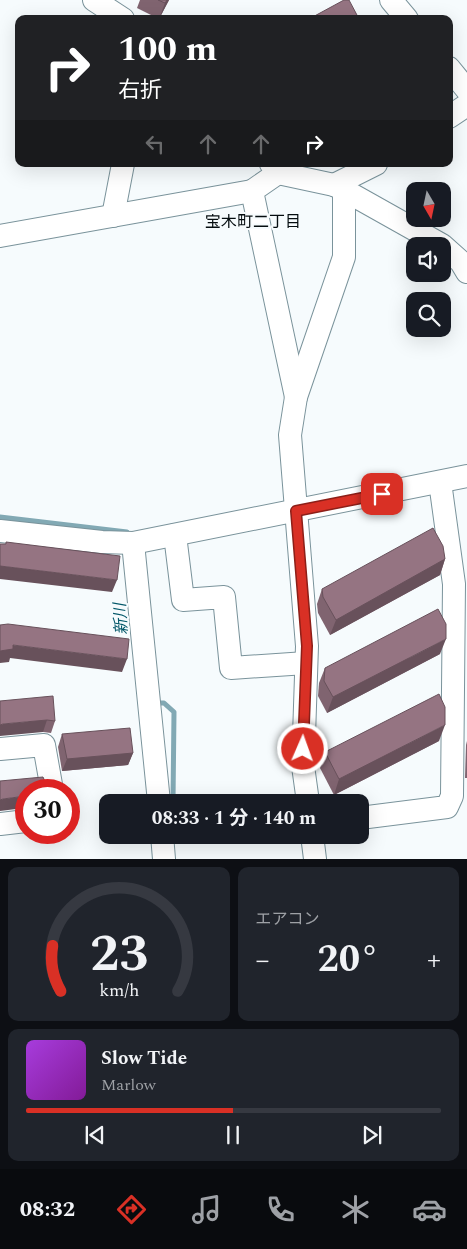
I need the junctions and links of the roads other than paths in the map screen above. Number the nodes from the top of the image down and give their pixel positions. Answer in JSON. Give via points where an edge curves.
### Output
{"nodes":[{"id":1,"x":94,"y":0,"type":"edge"},
{"id":2,"x":391,"y":0,"type":"edge"},
{"id":3,"x":117,"y":15,"type":"edge"},
{"id":4,"x":404,"y":15,"type":"edge"},
{"id":5,"x":453,"y":73,"type":"edge"},
{"id":6,"x":467,"y":90,"type":"edge"},
{"id":7,"x":467,"y":104,"type":"edge"},
{"id":8,"x":453,"y":114,"type":"edge"},
{"id":9,"x":122,"y":167,"type":"edge"},
{"id":10,"x":371,"y":167,"type":"edge"},
{"id":11,"x":274,"y":168,"type":"edge"},
{"id":12,"x":339,"y":187,"type":"junction"},
{"id":13,"x":252,"y":191,"type":"junction"},
{"id":14,"x":112,"y":216,"type":"junction"},
{"id":15,"x":0,"y":236,"type":"edge"},
{"id":16,"x":467,"y":272,"type":"edge"},
{"id":17,"x":296,"y":397,"type":"junction"},
{"id":18,"x":467,"y":476,"type":"edge"},
{"id":19,"x":440,"y":482,"type":"junction"},
{"id":20,"x":296,"y":511,"type":"junction"},
{"id":21,"x":0,"y":531,"type":"edge"},
{"id":22,"x":175,"y":535,"type":"junction"},
{"id":23,"x":133,"y":543,"type":"junction"},
{"id":24,"x":306,"y":663,"type":"junction"},
{"id":25,"x":461,"y":716,"type":"edge"},
{"id":26,"x":0,"y":749,"type":"edge"},
{"id":27,"x":50,"y":779,"type":"edge"},
{"id":28,"x":158,"y":794,"type":"edge"},
{"id":29,"x":307,"y":794,"type":"edge"},
{"id":30,"x":369,"y":817,"type":"edge"},
{"id":31,"x":15,"y":822,"type":"edge"},
{"id":32,"x":0,"y":824,"type":"edge"},
{"id":33,"x":163,"y":844,"type":"edge"},
{"id":34,"x":313,"y":844,"type":"edge"},
{"id":35,"x":164,"y":859,"type":"edge"},
{"id":36,"x":315,"y":859,"type":"edge"}],
"edges":[{"from":1,"to":3,"type":"street"},
{"from":2,"to":4,"type":"street"},
{"from":5,"to":6,"type":"street"},
{"from":7,"to":8,"type":"street"},
{"from":9,"to":14,"type":"street"},
{"from":10,"to":12,"type":"street"},
{"from":11,"to":12,"type":"street"},
{"from":11,"to":13,"type":"street"},
{"from":12,"to":16,"type":"street","via":[[442,245]]},
{"from":12,"to":17,"type":"street","via":[[344,257]]},
{"from":13,"to":14,"type":"street"},
{"from":13,"to":17,"type":"street"},
{"from":14,"to":15,"type":"street"},
{"from":17,"to":20,"type":"street","via":[[290,436]]},
{"from":18,"to":19,"type":"street"},
{"from":19,"to":20,"type":"street"},
{"from":19,"to":25,"type":"street","via":[[454,584]]},
{"from":20,"to":22,"type":"street"},
{"from":20,"to":24,"type":"street"},
{"from":21,"to":23,"type":"street"},
{"from":22,"to":23,"type":"street"},
{"from":22,"to":24,"type":"street","via":[[182,600],[224,597],[231,668]]},
{"from":23,"to":28,"type":"street"},
{"from":24,"to":29,"type":"street","via":[[303,766]]},
{"from":25,"to":30,"type":"street","via":[[452,796],[447,807]]},
{"from":26,"to":27,"type":"street","via":[[44,745]]},
{"from":31,"to":32,"type":"street"},
{"from":33,"to":35,"type":"street"},
{"from":34,"to":36,"type":"street"}]}
